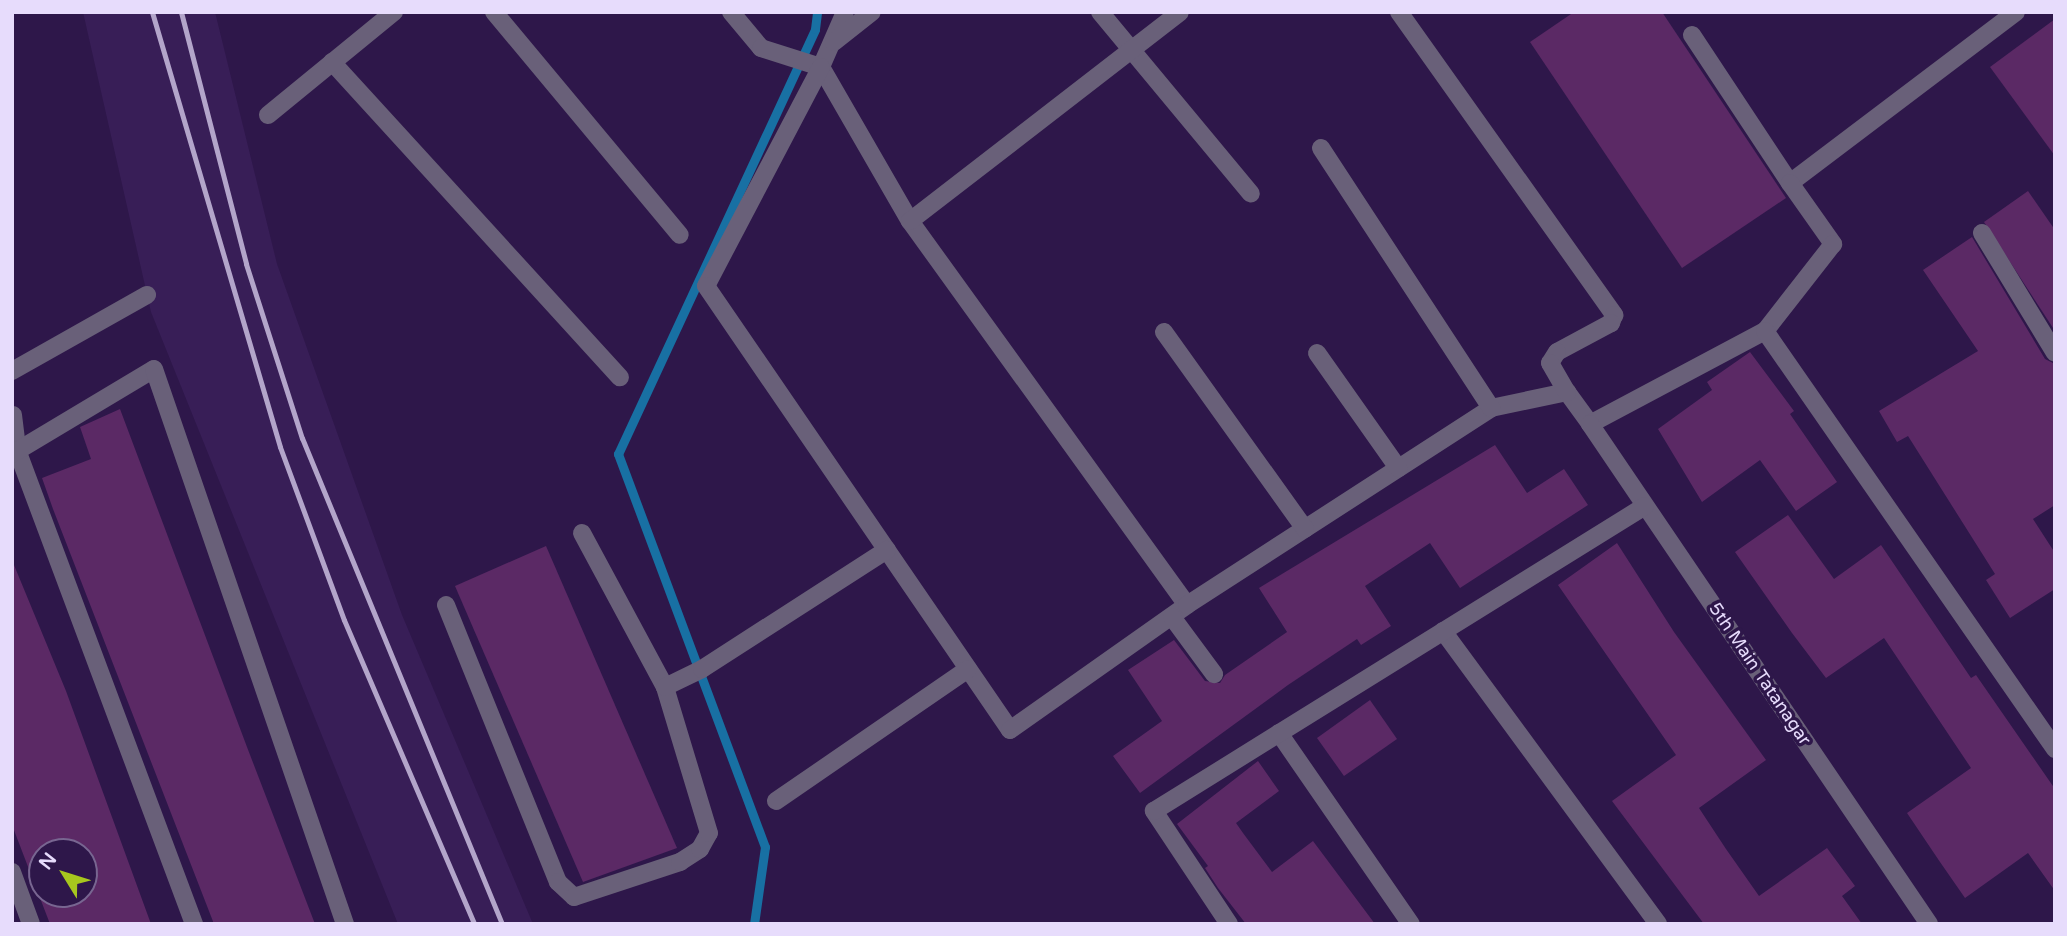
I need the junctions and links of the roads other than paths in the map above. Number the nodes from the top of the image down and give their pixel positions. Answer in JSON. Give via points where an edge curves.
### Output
{"nodes":[{"id":1,"x":394,"y":12,"type":"edge"},
{"id":2,"x":494,"y":12,"type":"edge"},
{"id":3,"x":732,"y":12,"type":"edge"},
{"id":4,"x":845,"y":12,"type":"edge"},
{"id":5,"x":872,"y":12,"type":"edge"},
{"id":6,"x":1100,"y":12,"type":"edge"},
{"id":7,"x":1180,"y":12,"type":"edge"},
{"id":8,"x":1399,"y":12,"type":"edge"},
{"id":9,"x":2016,"y":12,"type":"edge"},
{"id":10,"x":1692,"y":35,"type":"dead end"},
{"id":11,"x":831,"y":44,"type":"junction"},
{"id":12,"x":1132,"y":53,"type":"junction"},
{"id":13,"x":332,"y":62,"type":"junction"},
{"id":14,"x":817,"y":66,"type":"junction"},
{"id":15,"x":268,"y":115,"type":"dead end"},
{"id":16,"x":1321,"y":148,"type":"dead end"},
{"id":17,"x":1790,"y":183,"type":"junction"},
{"id":18,"x":1251,"y":194,"type":"dead end"},
{"id":19,"x":910,"y":221,"type":"junction"},
{"id":20,"x":1982,"y":233,"type":"dead end"},
{"id":21,"x":680,"y":235,"type":"dead end"},
{"id":22,"x":146,"y":295,"type":"dead end"},
{"id":23,"x":1765,"y":331,"type":"junction"},
{"id":24,"x":1164,"y":332,"type":"dead end"},
{"id":25,"x":2055,"y":353,"type":"edge"},
{"id":26,"x":1317,"y":354,"type":"dead end"},
{"id":27,"x":12,"y":371,"type":"edge"},
{"id":28,"x":620,"y":377,"type":"dead end"},
{"id":29,"x":1567,"y":392,"type":"junction"},
{"id":30,"x":1491,"y":408,"type":"junction"},
{"id":31,"x":13,"y":414,"type":"edge"},
{"id":32,"x":1590,"y":424,"type":"junction"},
{"id":33,"x":15,"y":452,"type":"edge"},
{"id":34,"x":1398,"y":468,"type":"junction"},
{"id":35,"x":1645,"y":506,"type":"junction"},
{"id":36,"x":1305,"y":529,"type":"junction"},
{"id":37,"x":582,"y":533,"type":"dead end"},
{"id":38,"x":887,"y":550,"type":"junction"},
{"id":39,"x":446,"y":605,"type":"dead end"},
{"id":40,"x":1188,"y":606,"type":"junction"},
{"id":41,"x":1172,"y":617,"type":"junction"},
{"id":42,"x":1443,"y":631,"type":"junction"},
{"id":43,"x":968,"y":669,"type":"junction"},
{"id":44,"x":1214,"y":674,"type":"dead end"},
{"id":45,"x":665,"y":687,"type":"junction"},
{"id":46,"x":1279,"y":733,"type":"junction"},
{"id":47,"x":2053,"y":744,"type":"edge"},
{"id":48,"x":775,"y":801,"type":"dead end"},
{"id":49,"x":12,"y":872,"type":"edge"},
{"id":50,"x":31,"y":924,"type":"edge"},
{"id":51,"x":194,"y":924,"type":"edge"},
{"id":52,"x":345,"y":924,"type":"edge"},
{"id":53,"x":1229,"y":924,"type":"edge"},
{"id":54,"x":1411,"y":924,"type":"edge"},
{"id":55,"x":1658,"y":924,"type":"edge"},
{"id":56,"x":1930,"y":924,"type":"edge"}],
"edges":[{"from":1,"to":13,"type":"street"},
{"from":2,"to":21,"type":"street"},
{"from":3,"to":14,"type":"street","via":[[761,48]]},
{"from":4,"to":11,"type":"street"},
{"from":5,"to":11,"type":"street"},
{"from":6,"to":12,"type":"street"},
{"from":7,"to":12,"type":"street"},
{"from":8,"to":29,"type":"street","name":"5th Main Tatanagar","via":[[1614,315],[1611,323],[1557,352],[1550,363]]},
{"from":9,"to":17,"type":"street"},
{"from":10,"to":17,"type":"street"},
{"from":11,"to":14,"type":"street"},
{"from":12,"to":18,"type":"street"},
{"from":12,"to":19,"type":"street"},
{"from":13,"to":15,"type":"street"},
{"from":13,"to":28,"type":"street"},
{"from":14,"to":19,"type":"street"},
{"from":14,"to":38,"type":"street","via":[[706,286]]},
{"from":16,"to":30,"type":"street"},
{"from":17,"to":23,"type":"street","via":[[1833,244]]},
{"from":19,"to":40,"type":"street"},
{"from":20,"to":25,"type":"street"},
{"from":22,"to":27,"type":"street"},
{"from":23,"to":32,"type":"street"},
{"from":23,"to":47,"type":"street"},
{"from":24,"to":36,"type":"street"},
{"from":26,"to":34,"type":"street"},
{"from":29,"to":30,"type":"street"},
{"from":29,"to":32,"type":"street","name":"5th Main Tatanagar"},
{"from":30,"to":34,"type":"street"},
{"from":31,"to":33,"type":"street"},
{"from":32,"to":35,"type":"street","name":"5th Main Tatanagar"},
{"from":33,"to":51,"type":"street"},
{"from":33,"to":52,"type":"street","via":[[154,369]]},
{"from":34,"to":36,"type":"street"},
{"from":35,"to":42,"type":"street"},
{"from":35,"to":56,"type":"street","name":"5th Main Tatanagar"},
{"from":36,"to":40,"type":"street"},
{"from":37,"to":45,"type":"street"},
{"from":38,"to":43,"type":"street"},
{"from":38,"to":45,"type":"street","via":[[698,671]]},
{"from":39,"to":45,"type":"street","via":[[558,882],[575,897],[680,862],[700,849],[709,833]]},
{"from":40,"to":41,"type":"street"},
{"from":41,"to":43,"type":"street","via":[[1010,730]]},
{"from":41,"to":44,"type":"street"},
{"from":42,"to":46,"type":"street"},
{"from":42,"to":55,"type":"street"},
{"from":43,"to":48,"type":"street"},
{"from":46,"to":53,"type":"street","via":[[1154,811]]},
{"from":46,"to":54,"type":"street"},
{"from":49,"to":50,"type":"street"}]}
